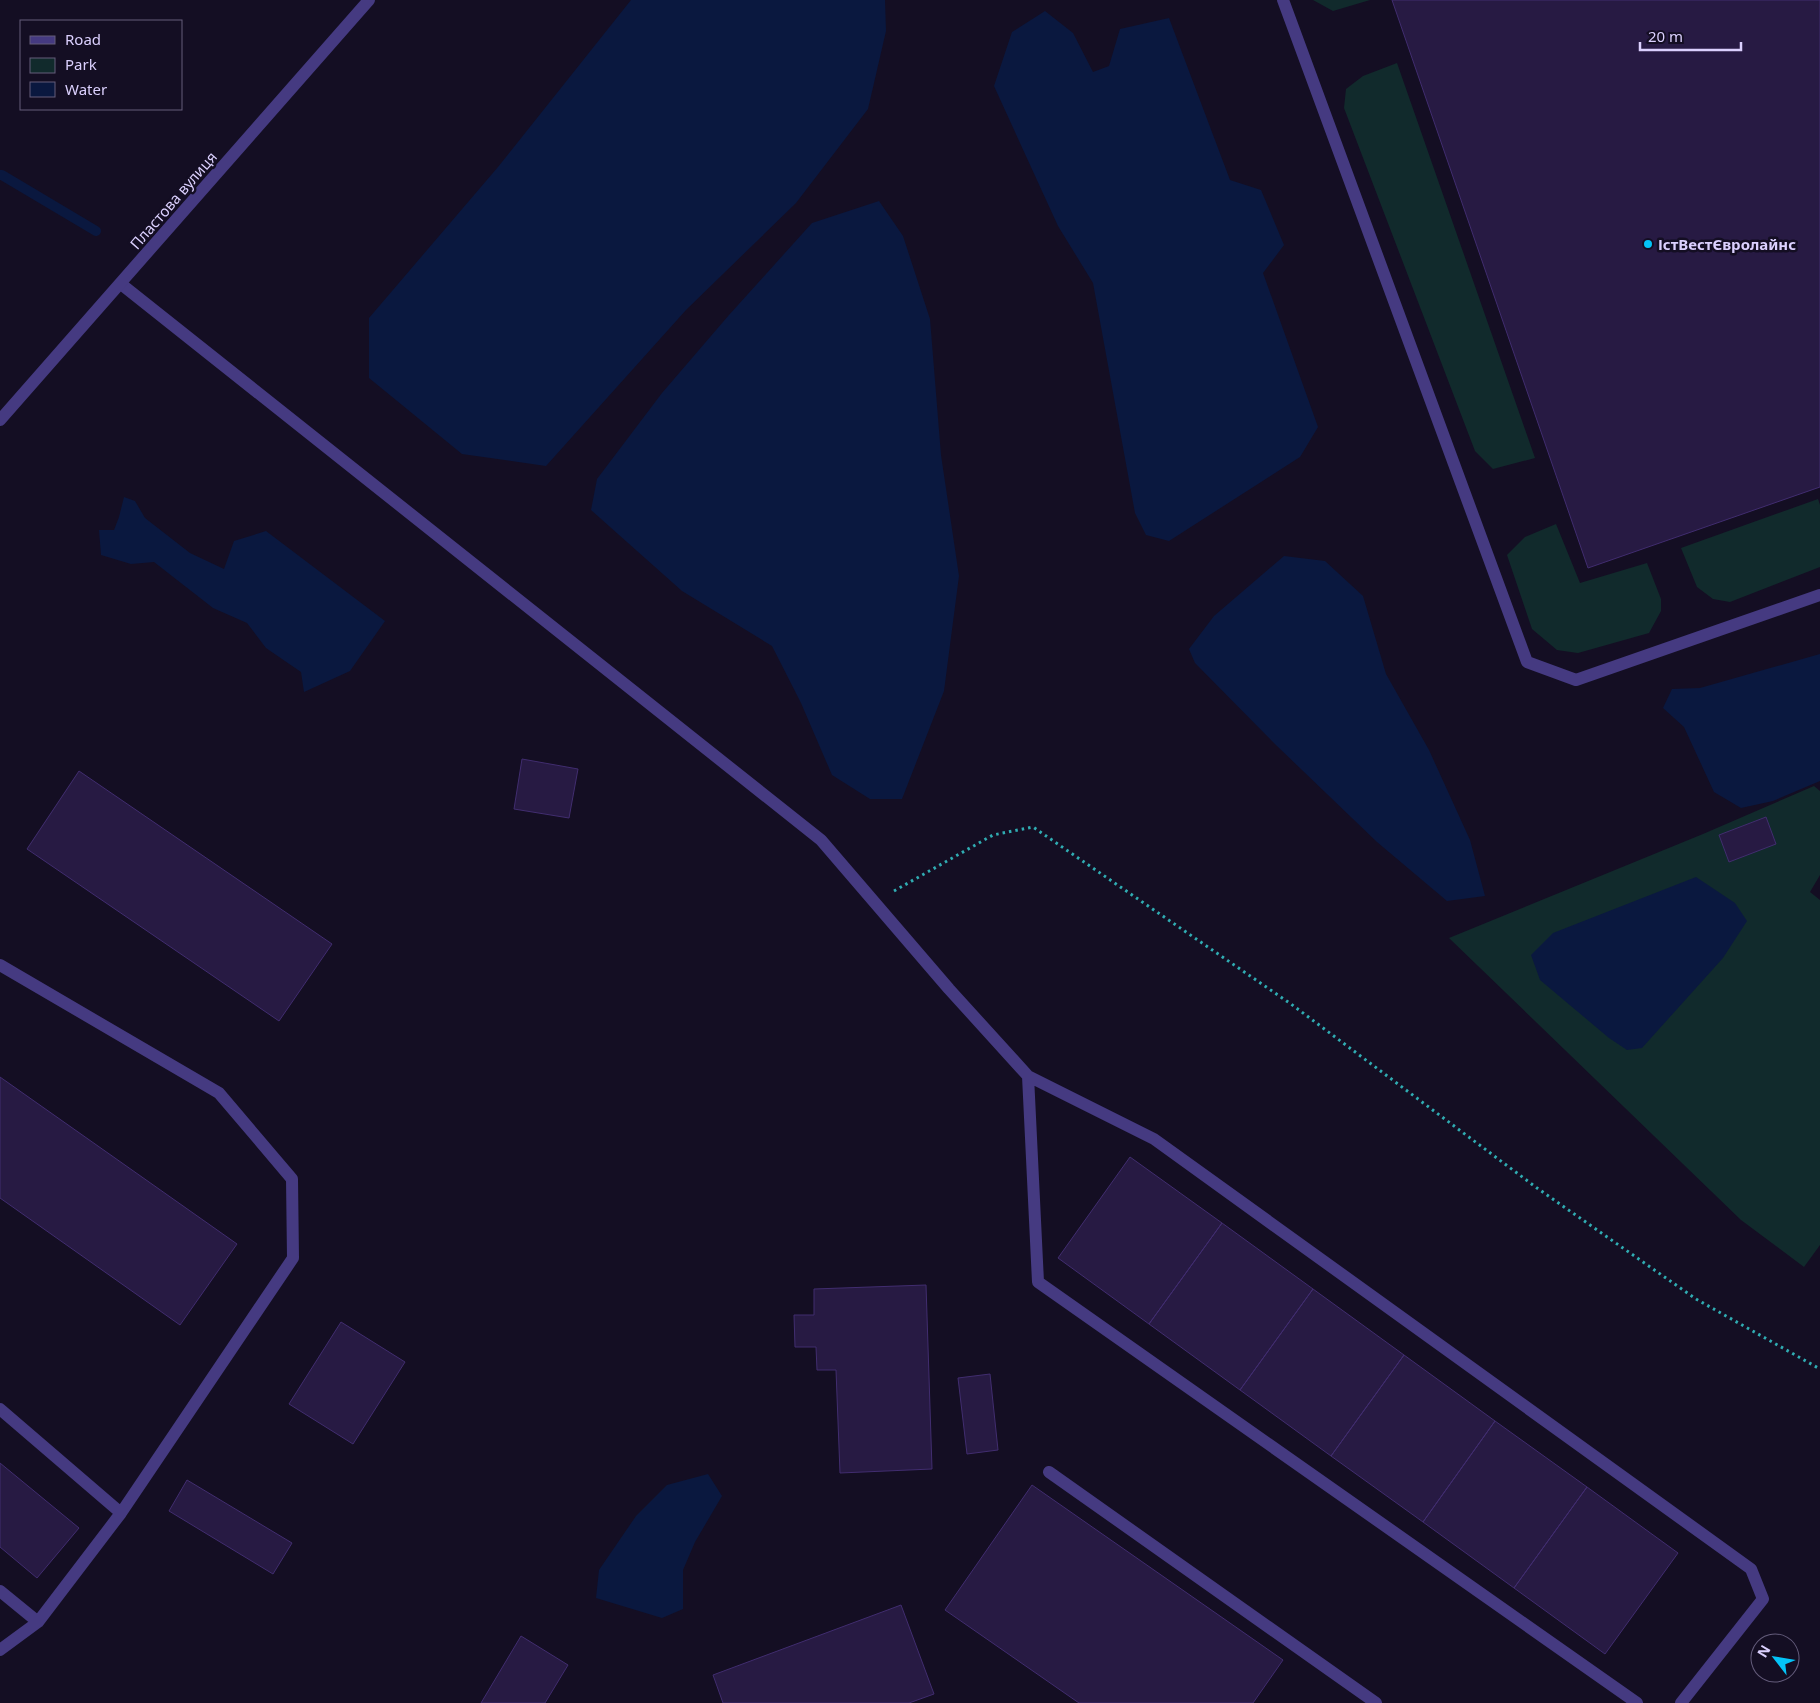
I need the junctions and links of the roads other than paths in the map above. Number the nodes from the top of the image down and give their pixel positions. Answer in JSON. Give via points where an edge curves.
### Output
{"nodes":[{"id":1,"x":369,"y":0,"type":"edge"},
{"id":2,"x":1283,"y":0,"type":"edge"},
{"id":3,"x":121,"y":284,"type":"junction"},
{"id":4,"x":0,"y":420,"type":"edge"},
{"id":5,"x":1820,"y":595,"type":"edge"},
{"id":6,"x":0,"y":965,"type":"edge"},
{"id":7,"x":1028,"y":1076,"type":"junction"},
{"id":8,"x":0,"y":1409,"type":"edge"},
{"id":9,"x":1049,"y":1472,"type":"dead end"},
{"id":10,"x":121,"y":1513,"type":"junction"},
{"id":11,"x":0,"y":1591,"type":"edge"},
{"id":12,"x":38,"y":1622,"type":"junction"},
{"id":13,"x":0,"y":1650,"type":"edge"},
{"id":14,"x":1376,"y":1703,"type":"edge"},
{"id":15,"x":1637,"y":1703,"type":"edge"},
{"id":16,"x":1681,"y":1703,"type":"edge"}],
"edges":[{"from":1,"to":3,"type":"street","name":"Пластова вулиця"},
{"from":2,"to":5,"type":"street","via":[[1527,662],[1576,680]]},
{"from":3,"to":4,"type":"street","name":"Пластова вулиця"},
{"from":3,"to":7,"type":"street","via":[[820,840],[948,990]]},
{"from":6,"to":10,"type":"street","via":[[219,1093],[292,1179],[293,1258]]},
{"from":7,"to":15,"type":"street","via":[[1038,1282]]},
{"from":7,"to":16,"type":"street","via":[[1154,1140],[1751,1569],[1763,1599]]},
{"from":8,"to":10,"type":"street"},
{"from":9,"to":14,"type":"street"},
{"from":10,"to":12,"type":"street"},
{"from":11,"to":12,"type":"street"},
{"from":12,"to":13,"type":"street"}]}
